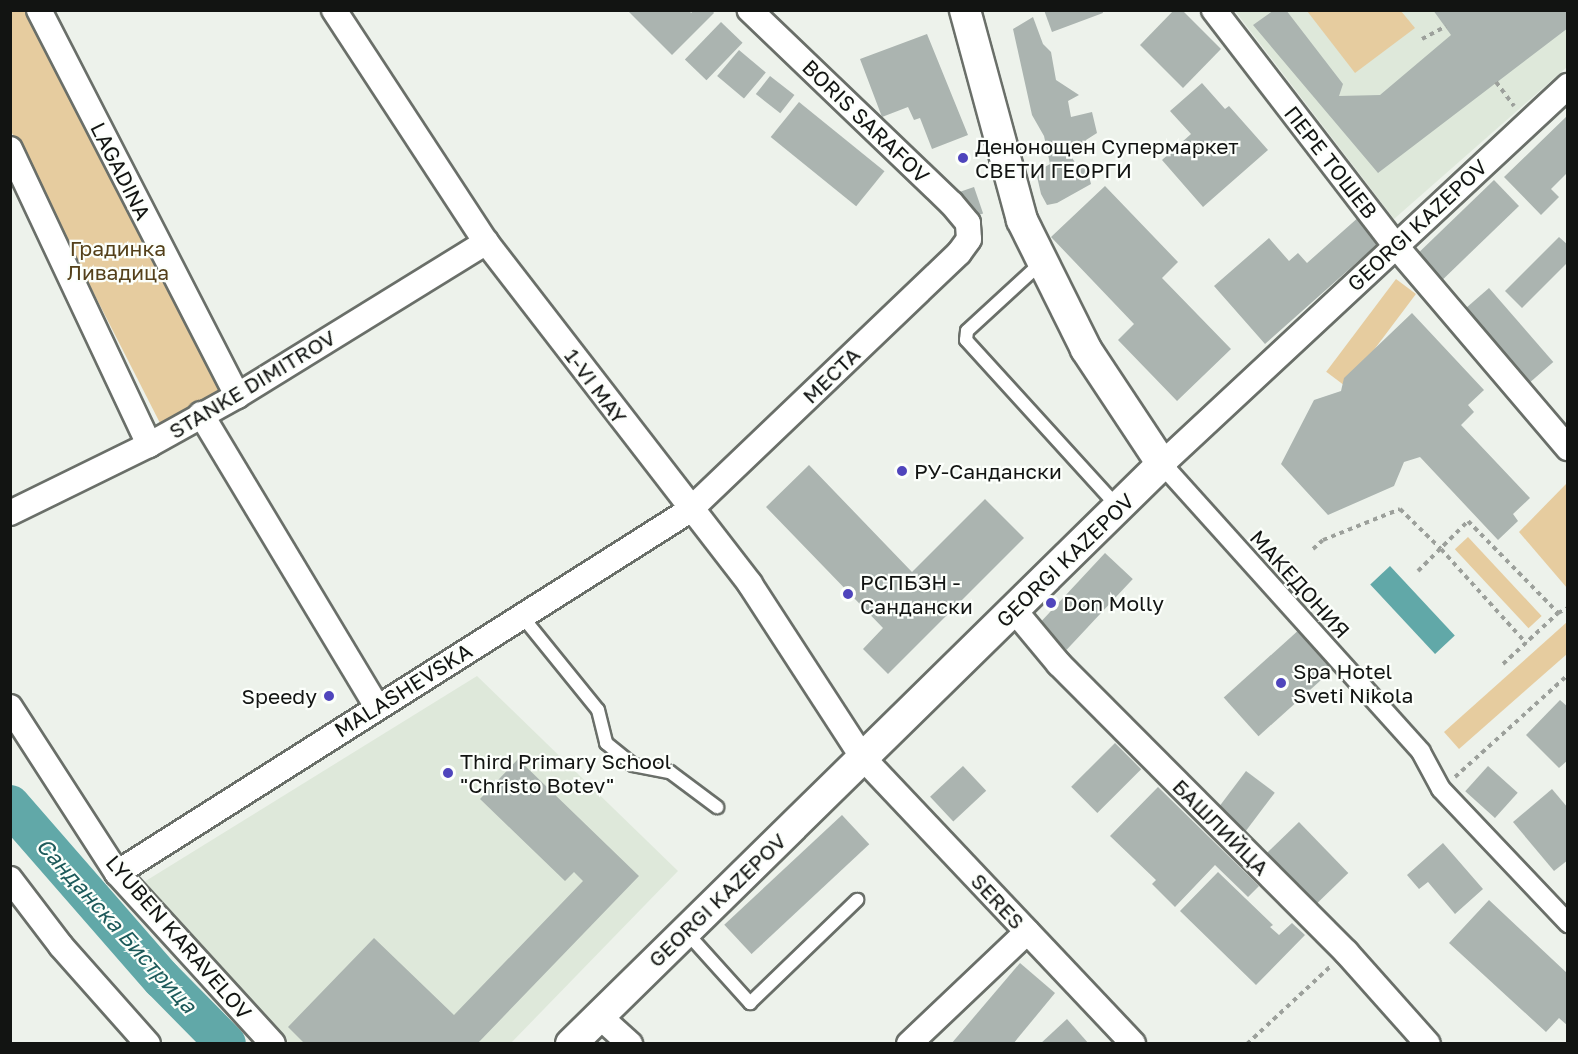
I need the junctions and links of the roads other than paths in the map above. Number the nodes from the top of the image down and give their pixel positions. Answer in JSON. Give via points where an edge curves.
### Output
{"nodes":[{"id":1,"x":39,"y":10,"type":"edge"},
{"id":2,"x":334,"y":10,"type":"edge"},
{"id":3,"x":750,"y":10,"type":"edge"},
{"id":4,"x":965,"y":10,"type":"edge"},
{"id":5,"x":1214,"y":10,"type":"edge"},
{"id":6,"x":1568,"y":86,"type":"edge"},
{"id":7,"x":10,"y":149,"type":"edge"},
{"id":8,"x":969,"y":238,"type":"joint"},
{"id":9,"x":486,"y":242,"type":"junction"},
{"id":10,"x":1395,"y":245,"type":"junction"},
{"id":11,"x":1043,"y":261,"type":"junction"},
{"id":12,"x":237,"y":396,"type":"junction"},
{"id":13,"x":201,"y":414,"type":"junction"},
{"id":14,"x":149,"y":445,"type":"junction"},
{"id":15,"x":1568,"y":448,"type":"edge"},
{"id":16,"x":1162,"y":464,"type":"junction"},
{"id":17,"x":1118,"y":507,"type":"junction"},
{"id":18,"x":690,"y":510,"type":"junction"},
{"id":19,"x":10,"y":513,"type":"edge"},
{"id":20,"x":1014,"y":610,"type":"junction"},
{"id":21,"x":521,"y":615,"type":"junction"},
{"id":22,"x":10,"y":707,"type":"edge"},
{"id":23,"x":377,"y":707,"type":"junction"},
{"id":24,"x":863,"y":758,"type":"junction"},
{"id":25,"x":717,"y":807,"type":"dead end"},
{"id":26,"x":117,"y":873,"type":"junction"},
{"id":27,"x":10,"y":879,"type":"edge"},
{"id":28,"x":857,"y":900,"type":"dead end"},
{"id":29,"x":1568,"y":923,"type":"edge"},
{"id":30,"x":685,"y":931,"type":"junction"},
{"id":31,"x":1027,"y":932,"type":"junction"},
{"id":32,"x":599,"y":1016,"type":"junction"},
{"id":33,"x":148,"y":1044,"type":"edge"},
{"id":34,"x":273,"y":1044,"type":"edge"},
{"id":35,"x":571,"y":1044,"type":"edge"},
{"id":36,"x":630,"y":1044,"type":"edge"},
{"id":37,"x":909,"y":1044,"type":"edge"},
{"id":38,"x":1133,"y":1044,"type":"edge"},
{"id":39,"x":1428,"y":1044,"type":"edge"}],
"edges":[{"from":1,"to":12,"type":"street","name":"LAGADINA"},
{"from":2,"to":9,"type":"street","name":"1-VI MAY"},
{"from":3,"to":8,"type":"street","name":"BORIS SARAFOV","via":[[951,203],[968,223]]},
{"from":4,"to":11,"type":"street","via":[[1022,220]]},
{"from":5,"to":10,"type":"street","name":"ПЕРЕ ТОШЕВ"},
{"from":6,"to":10,"type":"street","name":"GEORGI KAZEPOV"},
{"from":7,"to":14,"type":"street"},
{"from":8,"to":18,"type":"street","name":"МЕСТА","via":[[959,253]]},
{"from":9,"to":12,"type":"street","name":"STANKE DIMITROV"},
{"from":9,"to":18,"type":"street","name":"1-VI MAY"},
{"from":10,"to":15,"type":"street","name":"ПЕРЕ ТОШЕВ"},
{"from":10,"to":16,"type":"street","name":"GEORGI KAZEPOV"},
{"from":11,"to":16,"type":"street","via":[[1086,349]]},
{"from":11,"to":17,"type":"lane","via":[[967,331],[966,340]]},
{"from":12,"to":13,"type":"street","name":"STANKE DIMITROV"},
{"from":13,"to":14,"type":"street","name":"STANKE DIMITROV"},
{"from":13,"to":23,"type":"street"},
{"from":14,"to":19,"type":"street","name":"STANKE DIMITROV"},
{"from":16,"to":17,"type":"street","name":"GEORGI KAZEPOV"},
{"from":16,"to":29,"type":"street","name":"МАКЕДОНИЯ","via":[[1421,752],[1441,789]]},
{"from":17,"to":20,"type":"street","name":"GEORGI KAZEPOV"},
{"from":18,"to":21,"type":"street","name":"MALASHEVSKA"},
{"from":18,"to":24,"type":"street","name":"1-VI MAY","via":[[750,584]]},
{"from":20,"to":24,"type":"street","name":"GEORGI KAZEPOV"},
{"from":20,"to":39,"type":"street","name":"БАШЛИЙЦА","via":[[1059,664],[1346,952]]},
{"from":21,"to":23,"type":"street","name":"MALASHEVSKA"},
{"from":21,"to":25,"type":"lane","via":[[598,710],[606,743],[633,765],[670,772]]},
{"from":22,"to":26,"type":"street","name":"LYUBEN KARAVELOV"},
{"from":23,"to":26,"type":"street","name":"MALASHEVSKA"},
{"from":24,"to":30,"type":"street","name":"GEORGI KAZEPOV"},
{"from":24,"to":31,"type":"street","name":"SERES"},
{"from":26,"to":34,"type":"street","name":"LYUBEN KARAVELOV"},
{"from":27,"to":33,"type":"street","via":[[60,946]]},
{"from":28,"to":30,"type":"lane","via":[[750,1003]]},
{"from":30,"to":32,"type":"street","name":"GEORGI KAZEPOV"},
{"from":31,"to":37,"type":"street"},
{"from":31,"to":38,"type":"street","name":"SERES"},
{"from":32,"to":35,"type":"street","name":"GEORGI KAZEPOV"},
{"from":32,"to":36,"type":"street"}]}
